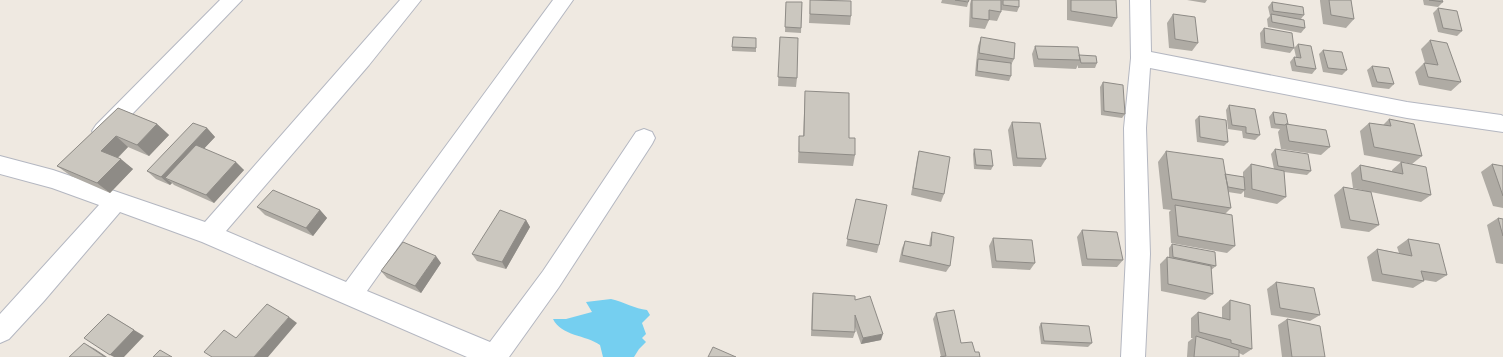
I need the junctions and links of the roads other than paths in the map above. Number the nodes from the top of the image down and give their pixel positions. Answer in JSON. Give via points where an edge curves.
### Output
{"nodes":[{"id":1,"x":232,"y":0,"type":"edge"},
{"id":2,"x":411,"y":0,"type":"edge"},
{"id":3,"x":563,"y":0,"type":"edge"},
{"id":4,"x":1140,"y":0,"type":"edge"},
{"id":5,"x":1141,"y":58,"type":"junction"},
{"id":6,"x":1501,"y":124,"type":"dead end"},
{"id":7,"x":644,"y":138,"type":"dead end"},
{"id":8,"x":87,"y":146,"type":"edge"},
{"id":9,"x":70,"y":163,"type":"edge"},
{"id":10,"x":0,"y":165,"type":"edge"},
{"id":11,"x":53,"y":180,"type":"junction"},
{"id":12,"x":115,"y":202,"type":"junction"},
{"id":13,"x":209,"y":234,"type":"junction"},
{"id":14,"x":351,"y":294,"type":"junction"},
{"id":15,"x":0,"y":331,"type":"edge"},
{"id":16,"x":494,"y":357,"type":"edge"},
{"id":17,"x":1133,"y":357,"type":"edge"}],
"edges":[{"from":1,"to":8,"type":"street"},
{"from":2,"to":13,"type":"street"},
{"from":3,"to":14,"type":"street"},
{"from":4,"to":5,"type":"street"},
{"from":5,"to":6,"type":"street","via":[[1407,110]]},
{"from":5,"to":17,"type":"street","via":[[1135,128],[1138,254]]},
{"from":7,"to":16,"type":"street","via":[[550,279]]},
{"from":9,"to":11,"type":"street"},
{"from":10,"to":11,"type":"street"},
{"from":11,"to":12,"type":"street"},
{"from":12,"to":13,"type":"street"},
{"from":12,"to":15,"type":"street"},
{"from":13,"to":14,"type":"street"},
{"from":14,"to":16,"type":"street"}]}
